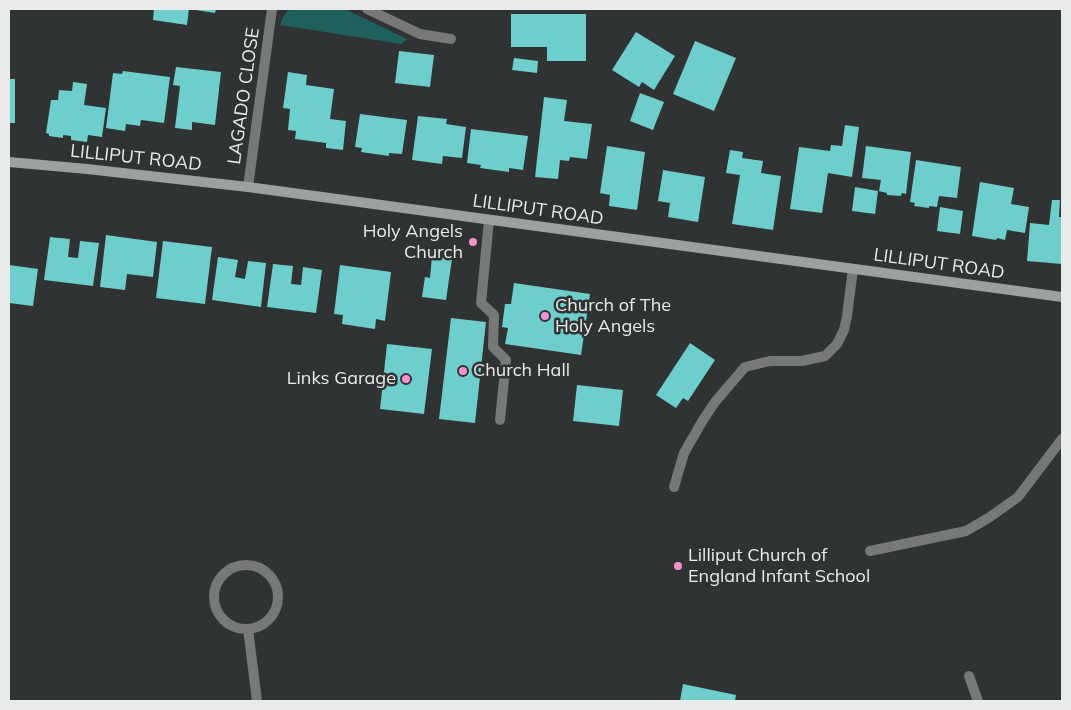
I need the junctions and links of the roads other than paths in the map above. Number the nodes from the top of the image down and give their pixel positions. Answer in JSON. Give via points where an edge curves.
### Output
{"nodes":[{"id":1,"x":272,"y":9,"type":"edge"},
{"id":2,"x":367,"y":9,"type":"edge"},
{"id":3,"x":451,"y":39,"type":"dead end"},
{"id":4,"x":9,"y":162,"type":"edge"},
{"id":5,"x":248,"y":187,"type":"junction"},
{"id":6,"x":489,"y":220,"type":"junction"},
{"id":7,"x":853,"y":269,"type":"junction"},
{"id":8,"x":1062,"y":297,"type":"edge"},
{"id":9,"x":500,"y":420,"type":"dead end"},
{"id":10,"x":1062,"y":439,"type":"edge"},
{"id":11,"x":674,"y":487,"type":"dead end"},
{"id":12,"x":870,"y":551,"type":"dead end"},
{"id":13,"x":248,"y":629,"type":"junction"},
{"id":14,"x":969,"y":676,"type":"dead end"},
{"id":15,"x":257,"y":701,"type":"edge"},
{"id":16,"x":978,"y":701,"type":"edge"}],
"edges":[{"from":1,"to":5,"type":"street","name":"LAGADO CLOSE"},
{"from":2,"to":3,"type":"street","via":[[420,34]]},
{"from":4,"to":5,"type":"street","name":"LILLIPUT ROAD"},
{"from":5,"to":6,"type":"street","name":"LILLIPUT ROAD"},
{"from":6,"to":7,"type":"street","name":"LILLIPUT ROAD"},
{"from":6,"to":9,"type":"street","via":[[481,303],[494,316],[493,347],[506,360]]},
{"from":7,"to":8,"type":"street","name":"LILLIPUT ROAD"},
{"from":7,"to":11,"type":"street","via":[[847,316],[837,344],[825,356],[802,361],[770,361],[745,367],[703,420],[684,453]]},
{"from":10,"to":12,"type":"street","via":[[1018,497],[982,522],[966,531]]},
{"from":13,"to":13,"type":"street","via":[[236,628],[219,614],[214,593],[223,573],[243,564],[267,572],[276,584],[278,594],[274,614],[267,622]]},
{"from":13,"to":15,"type":"street"},
{"from":14,"to":16,"type":"street"}]}
